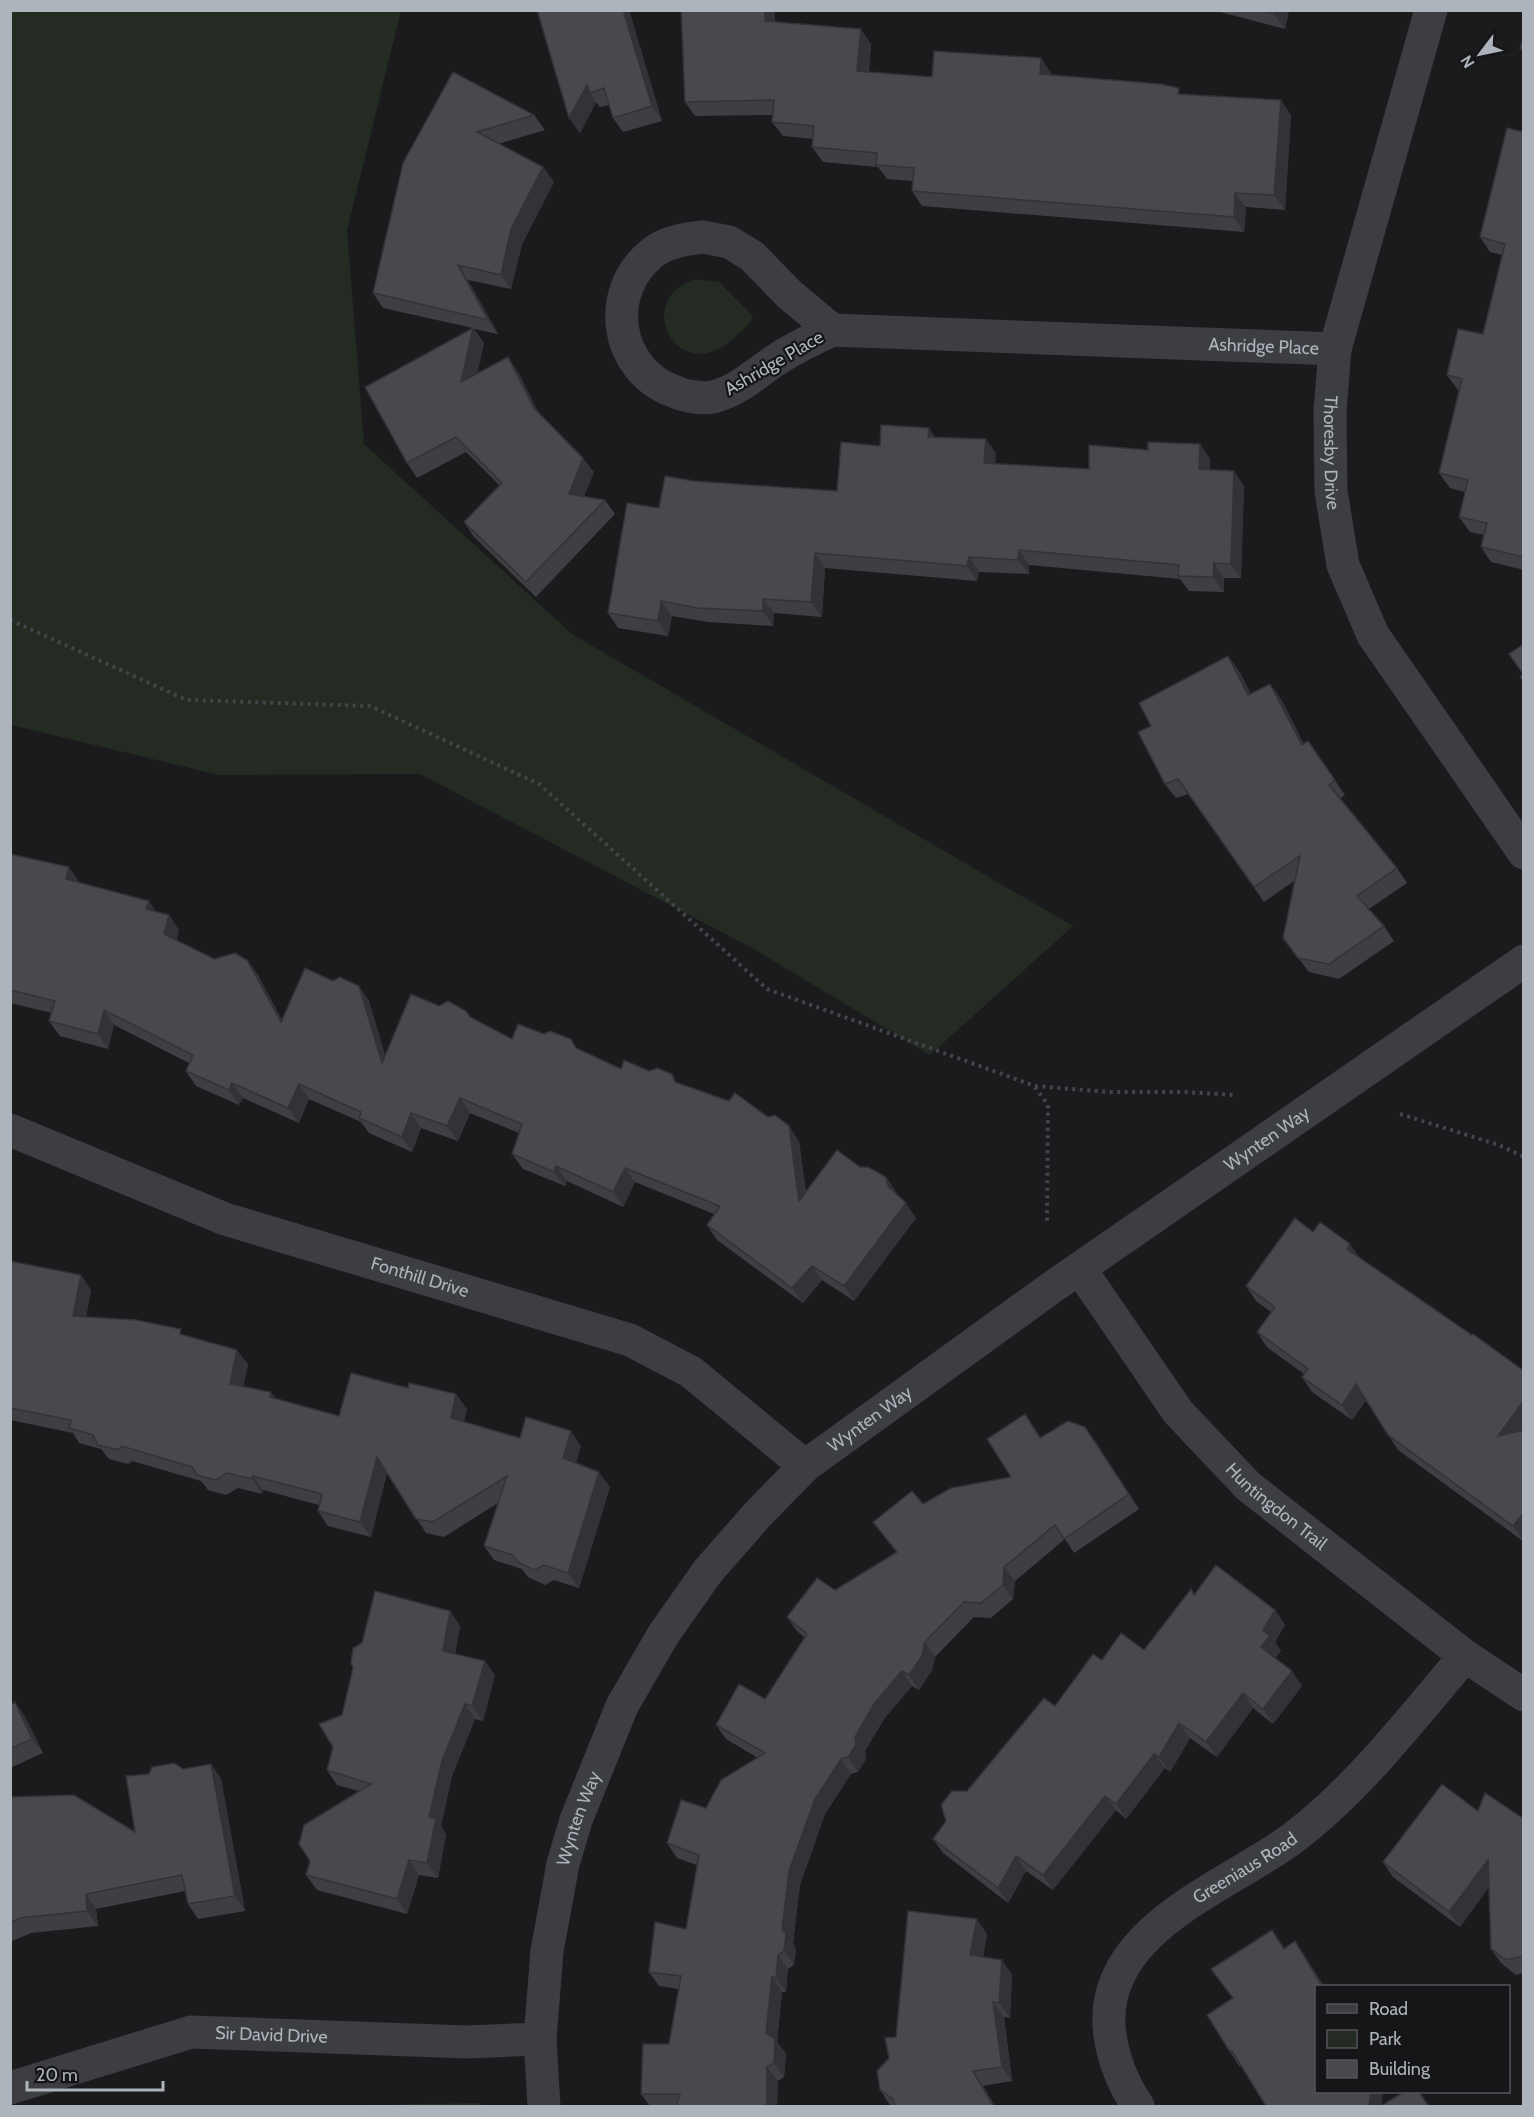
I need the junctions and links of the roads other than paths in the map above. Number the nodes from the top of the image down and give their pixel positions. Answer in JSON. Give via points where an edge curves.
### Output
{"nodes":[{"id":1,"x":1431,"y":10,"type":"edge"},
{"id":2,"x":832,"y":330,"type":"junction"},
{"id":3,"x":1335,"y":350,"type":"junction"},
{"id":4,"x":1524,"y":853,"type":"edge"},
{"id":5,"x":1524,"y":961,"type":"edge"},
{"id":6,"x":10,"y":1131,"type":"edge"},
{"id":7,"x":1080,"y":1269,"type":"junction"},
{"id":8,"x":805,"y":1466,"type":"junction"},
{"id":9,"x":1465,"y":1656,"type":"junction"},
{"id":10,"x":1524,"y":1695,"type":"edge"},
{"id":11,"x":540,"y":2038,"type":"junction"},
{"id":12,"x":10,"y":2088,"type":"edge"},
{"id":13,"x":544,"y":2106,"type":"edge"},
{"id":14,"x":1138,"y":2106,"type":"edge"}],
"edges":[{"from":1,"to":3,"type":"street","name":"Thoresby Drive"},
{"from":2,"to":2,"type":"street","name":"Ashridge Place","via":[[752,256],[729,242],[703,237],[676,241],[652,252],[634,272],[623,296],[620,322],[626,348],[640,370],[661,387],[676,393],[710,397],[736,389],[779,358]]},
{"from":2,"to":3,"type":"street","name":"Ashridge Place"},
{"from":3,"to":4,"type":"street","name":"Thoresby Drive","via":[[1330,411],[1331,491],[1342,565],[1373,635]]},
{"from":5,"to":7,"type":"street","name":"Wynten Way"},
{"from":6,"to":8,"type":"street","name":"Fonthill Drive","via":[[225,1219],[630,1340],[691,1372]]},
{"from":7,"to":8,"type":"street","name":"Wynten Way"},
{"from":7,"to":9,"type":"street","name":"Huntingdon Trail","via":[[1178,1412],[1248,1486]]},
{"from":8,"to":11,"type":"street","name":"Wynten Way","via":[[708,1571],[663,1635],[622,1706],[589,1782],[563,1864],[547,1951]]},
{"from":9,"to":10,"type":"street","name":"Huntingdon Trail"},
{"from":9,"to":14,"type":"street","name":"Greeniaus Road","via":[[1339,1798],[1293,1838],[1174,1914],[1140,1944],[1119,1974],[1110,1997],[1109,2024],[1114,2058],[1127,2091]]},
{"from":11,"to":12,"type":"street","name":"Sir David Drive","via":[[467,2042],[190,2032]]},
{"from":11,"to":13,"type":"street","name":"Wynten Way"}]}
